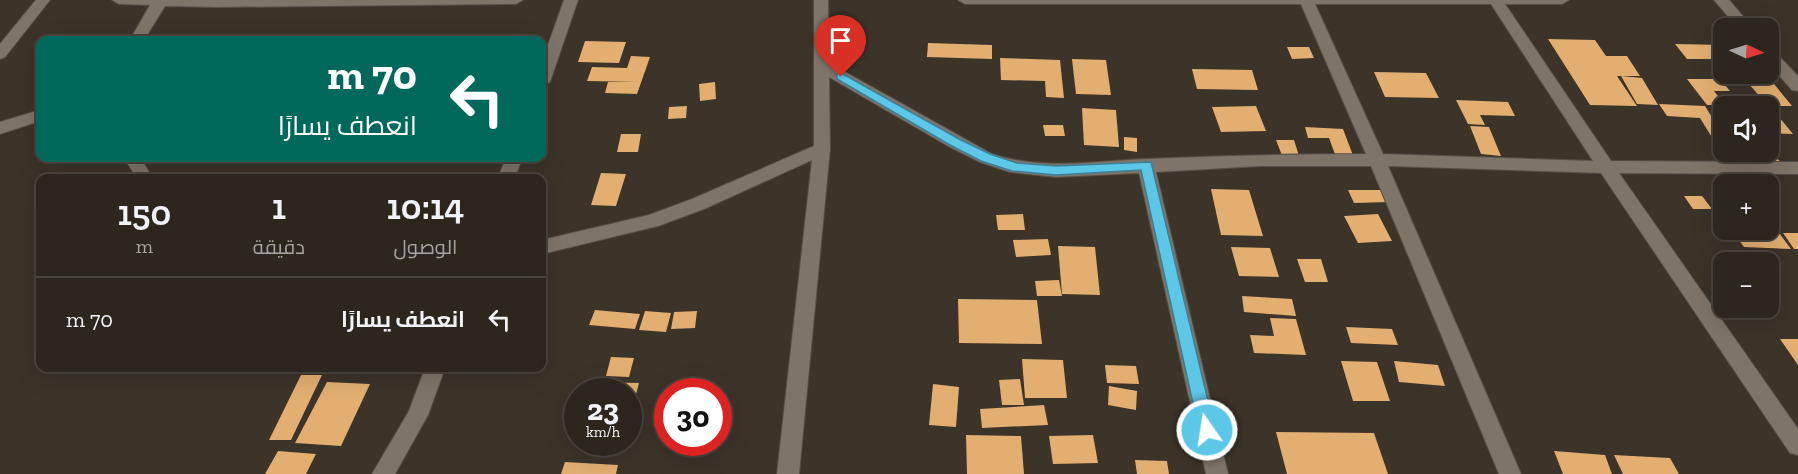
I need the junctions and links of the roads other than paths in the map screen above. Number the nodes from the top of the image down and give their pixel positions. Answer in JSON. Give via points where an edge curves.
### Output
{"nodes":[{"id":1,"x":43,"y":0,"type":"edge"},
{"id":2,"x":119,"y":0,"type":"edge"},
{"id":3,"x":516,"y":0,"type":"edge"},
{"id":4,"x":571,"y":0,"type":"edge"},
{"id":5,"x":821,"y":0,"type":"edge"},
{"id":6,"x":964,"y":0,"type":"edge"},
{"id":7,"x":1306,"y":0,"type":"edge"},
{"id":8,"x":1562,"y":0,"type":"edge"},
{"id":9,"x":1721,"y":0,"type":"edge"},
{"id":10,"x":409,"y":1,"type":"edge"},
{"id":11,"x":1111,"y":1,"type":"edge"},
{"id":12,"x":1496,"y":1,"type":"edge"},
{"id":13,"x":218,"y":2,"type":"edge"},
{"id":14,"x":159,"y":3,"type":"junction"},
{"id":15,"x":1737,"y":18,"type":"edge"},
{"id":16,"x":139,"y":36,"type":"edge"},
{"id":17,"x":0,"y":54,"type":"edge"},
{"id":18,"x":1779,"y":65,"type":"edge"},
{"id":19,"x":822,"y":66,"type":"junction"},
{"id":20,"x":546,"y":71,"type":"edge"},
{"id":21,"x":1798,"y":86,"type":"edge"},
{"id":22,"x":36,"y":116,"type":"edge"},
{"id":23,"x":0,"y":128,"type":"edge"},
{"id":24,"x":822,"y":149,"type":"junction"},
{"id":25,"x":1377,"y":160,"type":"junction"},
{"id":26,"x":1146,"y":165,"type":"junction"},
{"id":27,"x":1606,"y":167,"type":"junction"},
{"id":28,"x":1798,"y":168,"type":"edge"},
{"id":29,"x":546,"y":247,"type":"edge"},
{"id":30,"x":434,"y":372,"type":"edge"},
{"id":31,"x":1798,"y":446,"type":"edge"},
{"id":32,"x":383,"y":474,"type":"edge"},
{"id":33,"x":788,"y":474,"type":"edge"},
{"id":34,"x":1217,"y":474,"type":"edge"},
{"id":35,"x":1510,"y":474,"type":"edge"}],
"edges":[{"from":1,"to":17,"type":"street"},
{"from":2,"to":14,"type":"street"},
{"from":3,"to":10,"type":"street"},
{"from":4,"to":20,"type":"street"},
{"from":5,"to":19,"type":"street"},
{"from":6,"to":11,"type":"street"},
{"from":7,"to":11,"type":"street"},
{"from":7,"to":12,"type":"street"},
{"from":7,"to":25,"type":"street"},
{"from":8,"to":12,"type":"street"},
{"from":9,"to":15,"type":"street"},
{"from":10,"to":13,"type":"street"},
{"from":12,"to":27,"type":"street"},
{"from":13,"to":14,"type":"street"},
{"from":14,"to":16,"type":"street"},
{"from":18,"to":21,"type":"street"},
{"from":19,"to":24,"type":"street"},
{"from":19,"to":26,"type":"street","via":[[954,142],[1016,168],[1056,171]]},
{"from":22,"to":23,"type":"street"},
{"from":24,"to":29,"type":"street","via":[[652,221]]},
{"from":24,"to":33,"type":"street"},
{"from":25,"to":26,"type":"street"},
{"from":25,"to":27,"type":"street"},
{"from":25,"to":35,"type":"street"},
{"from":26,"to":34,"type":"street"},
{"from":27,"to":28,"type":"street"},
{"from":27,"to":31,"type":"street"},
{"from":30,"to":32,"type":"street","via":[[418,415]]}]}
